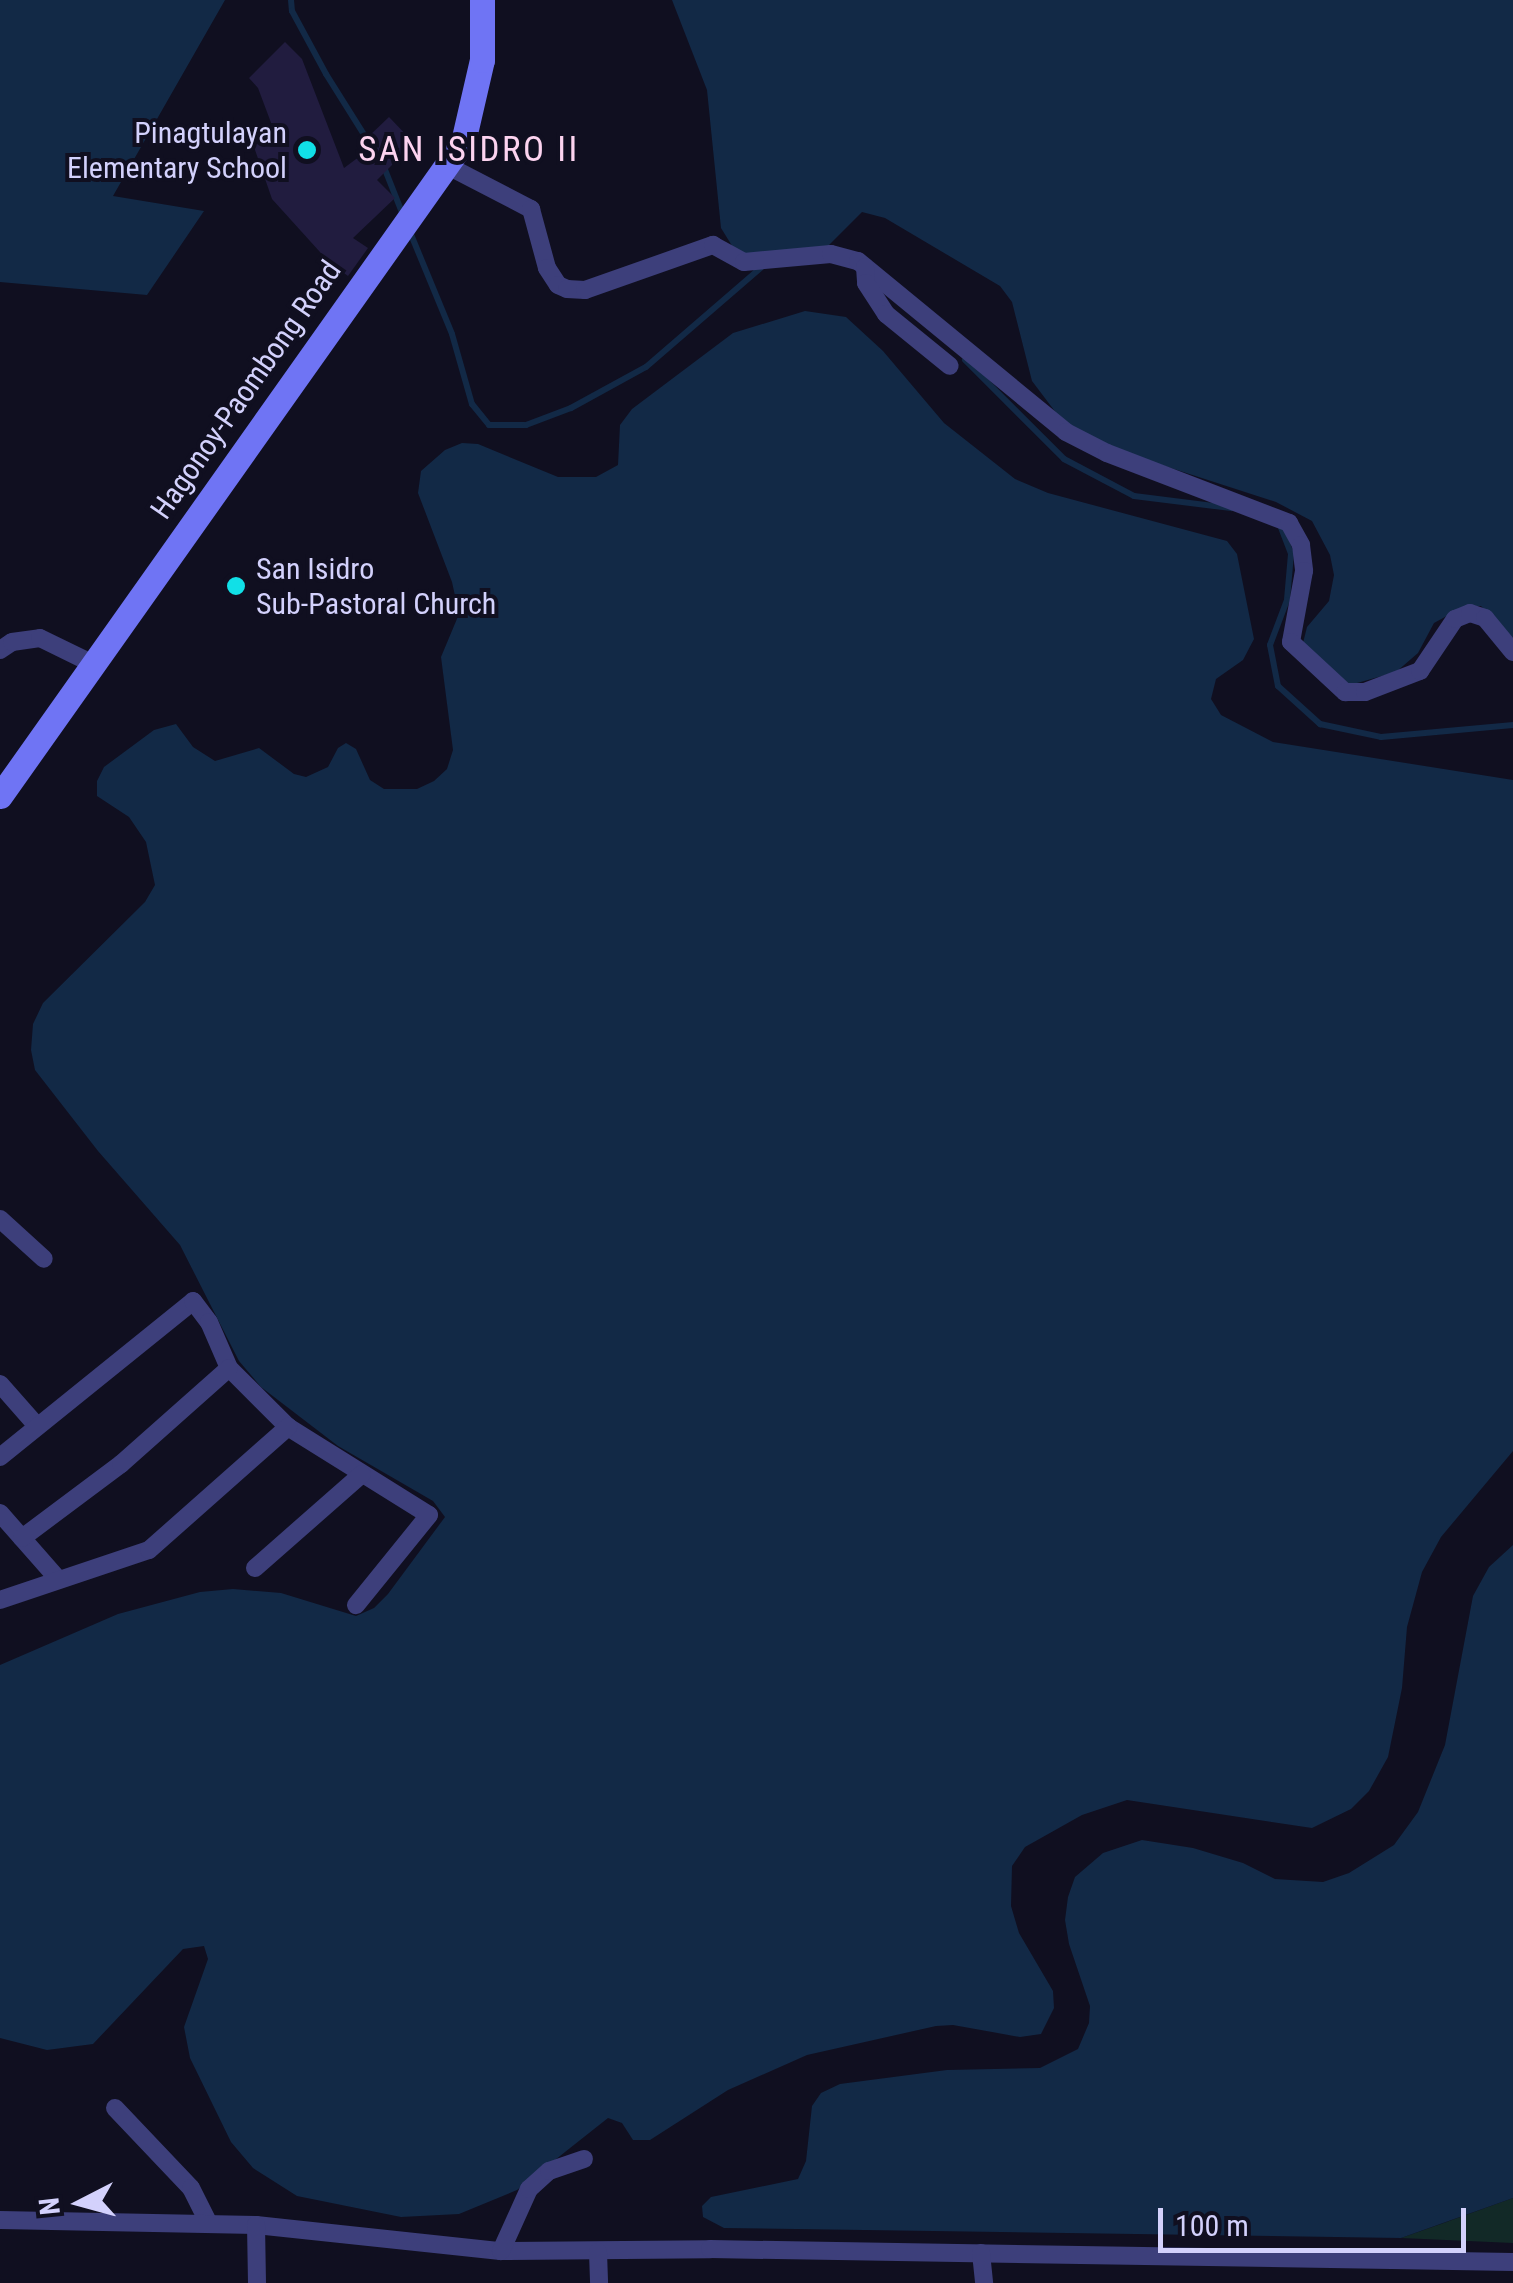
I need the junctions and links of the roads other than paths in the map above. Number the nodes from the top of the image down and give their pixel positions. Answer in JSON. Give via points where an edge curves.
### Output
{"nodes":[{"id":1,"x":482,"y":0,"type":"edge"},
{"id":2,"x":446,"y":165,"type":"junction"},
{"id":3,"x":865,"y":275,"type":"junction"},
{"id":4,"x":950,"y":366,"type":"dead end"},
{"id":5,"x":0,"y":650,"type":"edge"},
{"id":6,"x":1513,"y":652,"type":"edge"},
{"id":7,"x":93,"y":664,"type":"junction"},
{"id":8,"x":0,"y":796,"type":"edge"},
{"id":9,"x":0,"y":1219,"type":"edge"},
{"id":10,"x":44,"y":1258,"type":"dead end"},
{"id":11,"x":229,"y":1368,"type":"junction"},
{"id":12,"x":0,"y":1384,"type":"edge"},
{"id":13,"x":37,"y":1426,"type":"junction"},
{"id":14,"x":288,"y":1427,"type":"junction"},
{"id":15,"x":0,"y":1457,"type":"edge"},
{"id":16,"x":362,"y":1474,"type":"junction"},
{"id":17,"x":0,"y":1513,"type":"edge"},
{"id":18,"x":22,"y":1538,"type":"junction"},
{"id":19,"x":255,"y":1568,"type":"dead end"},
{"id":20,"x":58,"y":1579,"type":"junction"},
{"id":21,"x":0,"y":1600,"type":"edge"},
{"id":22,"x":356,"y":1605,"type":"dead end"},
{"id":23,"x":115,"y":2108,"type":"dead end"},
{"id":24,"x":584,"y":2160,"type":"dead end"},
{"id":25,"x":0,"y":2220,"type":"edge"},
{"id":26,"x":209,"y":2224,"type":"junction"},
{"id":27,"x":256,"y":2225,"type":"junction"},
{"id":28,"x":501,"y":2251,"type":"junction"},
{"id":29,"x":594,"y":2252,"type":"junction"},
{"id":30,"x":981,"y":2254,"type":"junction"},
{"id":31,"x":1513,"y":2262,"type":"edge"},
{"id":32,"x":258,"y":2283,"type":"edge"},
{"id":33,"x":599,"y":2283,"type":"edge"},
{"id":34,"x":984,"y":2283,"type":"edge"}],
"edges":[{"from":1,"to":2,"type":"main road","name":"Hagonoy-Paombong Road","via":[[479,80],[468,128]]},
{"from":2,"to":3,"type":"street","via":[[531,209],[547,268],[568,289],[586,290],[713,244],[744,262],[831,254]]},
{"from":2,"to":7,"type":"main road","name":"Hagonoy-Paombong Road"},
{"from":3,"to":4,"type":"street","via":[[886,314]]},
{"from":3,"to":6,"type":"street","via":[[1066,432],[1290,523],[1304,572],[1290,642],[1344,692],[1366,692],[1420,671],[1454,620],[1470,613],[1485,618]]},
{"from":5,"to":7,"type":"street","via":[[40,638]]},
{"from":7,"to":8,"type":"main road","name":"Hagonoy-Paombong Road"},
{"from":9,"to":10,"type":"street"},
{"from":11,"to":13,"type":"street","via":[[200,1305],[192,1301]]},
{"from":11,"to":14,"type":"street"},
{"from":11,"to":18,"type":"street","via":[[121,1464]]},
{"from":12,"to":13,"type":"street"},
{"from":13,"to":15,"type":"street"},
{"from":14,"to":16,"type":"street"},
{"from":14,"to":20,"type":"street","via":[[150,1550]]},
{"from":16,"to":19,"type":"street"},
{"from":16,"to":22,"type":"street","via":[[429,1515]]},
{"from":17,"to":18,"type":"street"},
{"from":18,"to":20,"type":"street"},
{"from":20,"to":21,"type":"street"},
{"from":23,"to":26,"type":"street","via":[[191,2188]]},
{"from":24,"to":28,"type":"street","via":[[549,2172],[529,2189]]},
{"from":25,"to":26,"type":"street"},
{"from":26,"to":27,"type":"street"},
{"from":27,"to":28,"type":"street"},
{"from":27,"to":32,"type":"street"},
{"from":28,"to":29,"type":"street"},
{"from":29,"to":30,"type":"street"},
{"from":29,"to":33,"type":"street"},
{"from":30,"to":31,"type":"street"},
{"from":30,"to":34,"type":"street"}]}
